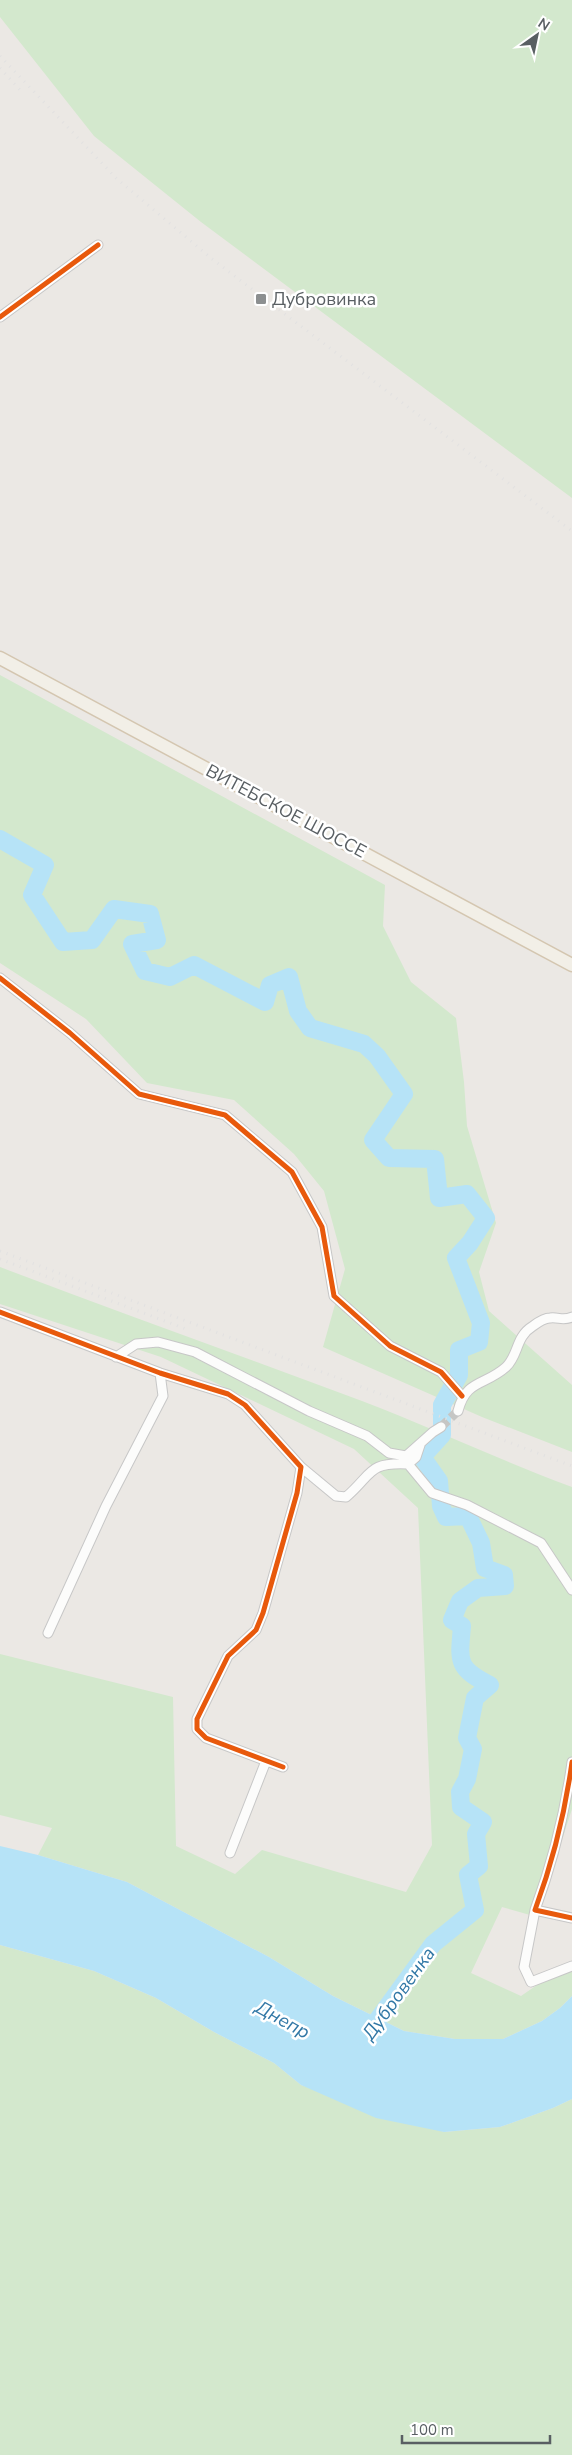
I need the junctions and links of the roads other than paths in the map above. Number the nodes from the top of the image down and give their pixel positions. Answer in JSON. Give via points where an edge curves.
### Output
{"nodes":[{"id":1,"x":98,"y":245,"type":"dead end"},
{"id":2,"x":0,"y":317,"type":"edge"},
{"id":3,"x":0,"y":658,"type":"edge"},
{"id":4,"x":572,"y":965,"type":"edge"},
{"id":5,"x":0,"y":978,"type":"edge"},
{"id":6,"x":0,"y":1312,"type":"edge"},
{"id":7,"x":572,"y":1317,"type":"edge"},
{"id":8,"x":116,"y":1357,"type":"junction"},
{"id":9,"x":160,"y":1373,"type":"junction"},
{"id":10,"x":462,"y":1396,"type":"junction"},
{"id":11,"x":458,"y":1411,"type":"tunnel mouth"},
{"id":12,"x":441,"y":1427,"type":"tunnel mouth"},
{"id":13,"x":420,"y":1445,"type":"junction"},
{"id":14,"x":408,"y":1464,"type":"junction"},
{"id":15,"x":301,"y":1467,"type":"junction"},
{"id":16,"x":572,"y":1590,"type":"edge"},
{"id":17,"x":48,"y":1633,"type":"dead end"},
{"id":18,"x":266,"y":1761,"type":"junction"},
{"id":19,"x":572,"y":1762,"type":"edge"},
{"id":20,"x":283,"y":1767,"type":"dead end"},
{"id":21,"x":569,"y":1810,"type":"edge"},
{"id":22,"x":230,"y":1853,"type":"dead end"},
{"id":23,"x":535,"y":1910,"type":"junction"},
{"id":24,"x":572,"y":1918,"type":"edge"},
{"id":25,"x":572,"y":1966,"type":"edge"}],
"edges":[{"from":1,"to":2,"type":"street"},
{"from":3,"to":4,"type":"main road","name":"ВИТЕБСКОЕ ШОССЕ"},
{"from":5,"to":10,"type":"street","via":[[140,1094],[225,1115],[292,1172],[322,1226],[334,1296],[390,1346],[441,1372]]},
{"from":6,"to":8,"type":"street"},
{"from":7,"to":10,"type":"street","via":[[564,1321],[550,1318],[530,1328],[520,1337],[508,1365],[490,1378],[474,1384]]},
{"from":8,"to":9,"type":"street"},
{"from":8,"to":13,"type":"street","via":[[136,1344],[158,1342],[195,1352],[309,1411],[367,1436],[389,1452],[406,1456]]},
{"from":9,"to":15,"type":"street","via":[[228,1394],[245,1405]]},
{"from":9,"to":17,"type":"street","via":[[163,1396],[106,1506]]},
{"from":10,"to":11,"type":"street"},
{"from":12,"to":13,"type":"street"},
{"from":13,"to":14,"type":"street","via":[[416,1458]]},
{"from":14,"to":15,"type":"street","via":[[386,1463],[372,1470],[346,1497],[336,1496]]},
{"from":14,"to":16,"type":"street","via":[[432,1493],[466,1504],[541,1543]]},
{"from":15,"to":18,"type":"street","via":[[297,1493],[256,1630],[228,1656],[197,1720],[197,1729],[206,1738]]},
{"from":18,"to":20,"type":"street"},
{"from":18,"to":22,"type":"street"},
{"from":19,"to":21,"type":"street"},
{"from":21,"to":23,"type":"street"},
{"from":23,"to":24,"type":"street"},
{"from":23,"to":25,"type":"street","via":[[524,1967],[531,1982]]}]}
